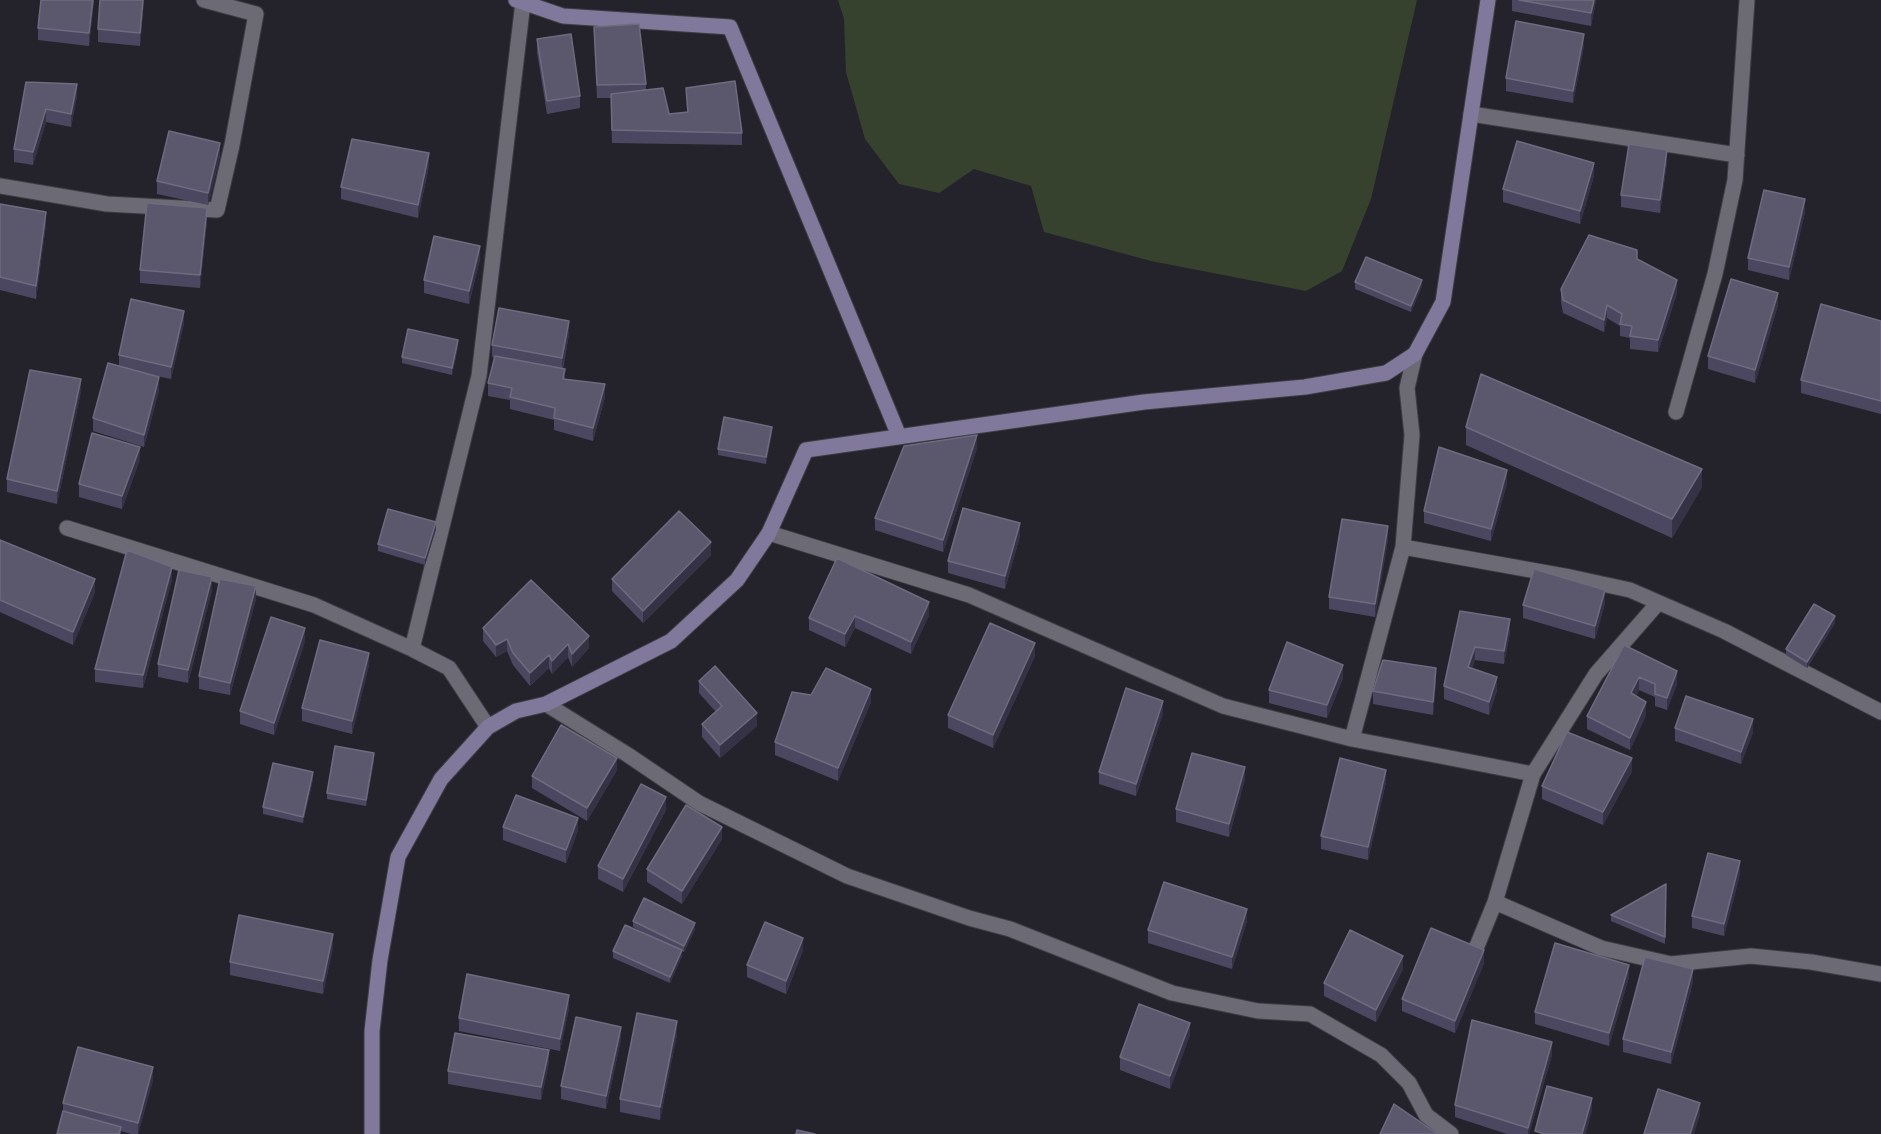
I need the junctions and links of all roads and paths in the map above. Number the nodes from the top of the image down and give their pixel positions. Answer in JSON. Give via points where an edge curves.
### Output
{"nodes":[{"id":1,"x":204,"y":0,"type":"edge"},
{"id":2,"x":1488,"y":0,"type":"edge"},
{"id":3,"x":1747,"y":0,"type":"edge"},
{"id":4,"x":520,"y":1,"type":"edge"},
{"id":5,"x":1471,"y":114,"type":"junction"},
{"id":6,"x":1737,"y":155,"type":"junction"},
{"id":7,"x":0,"y":186,"type":"edge"},
{"id":8,"x":1415,"y":354,"type":"junction"},
{"id":9,"x":1676,"y":412,"type":"dead end"},
{"id":10,"x":899,"y":436,"type":"junction"},
{"id":11,"x":67,"y":528,"type":"dead end"},
{"id":12,"x":769,"y":532,"type":"junction"},
{"id":13,"x":1403,"y":547,"type":"junction"},
{"id":14,"x":1658,"y":603,"type":"junction"},
{"id":15,"x":412,"y":649,"type":"junction"},
{"id":16,"x":546,"y":704,"type":"junction"},
{"id":17,"x":1881,"y":712,"type":"edge"},
{"id":18,"x":488,"y":727,"type":"junction"},
{"id":19,"x":1352,"y":739,"type":"junction"},
{"id":20,"x":1533,"y":774,"type":"junction"},
{"id":21,"x":1495,"y":902,"type":"junction"},
{"id":22,"x":1477,"y":946,"type":"edge"},
{"id":23,"x":1881,"y":974,"type":"edge"},
{"id":24,"x":372,"y":1134,"type":"edge"},
{"id":25,"x":1450,"y":1134,"type":"edge"}],
"edges":[{"from":1,"to":7,"type":"street","via":[[256,14],[217,210],[107,204]]},
{"from":2,"to":5,"type":"street"},
{"from":3,"to":6,"type":"street"},
{"from":4,"to":10,"type":"street","via":[[563,16],[730,27]]},
{"from":4,"to":15,"type":"street","via":[[479,376]]},
{"from":5,"to":6,"type":"street"},
{"from":5,"to":8,"type":"street","via":[[1443,302]]},
{"from":6,"to":9,"type":"street","via":[[1715,274]]},
{"from":8,"to":10,"type":"street","via":[[1386,373],[1305,387],[1144,402]]},
{"from":8,"to":13,"type":"street","via":[[1407,388],[1412,435]]},
{"from":10,"to":12,"type":"street","via":[[806,450]]},
{"from":11,"to":15,"type":"street","via":[[314,605]]},
{"from":12,"to":16,"type":"street","via":[[737,580],[670,641]]},
{"from":12,"to":19,"type":"street","via":[[969,595],[1223,706]]},
{"from":13,"to":14,"type":"street","via":[[1610,585]]},
{"from":13,"to":19,"type":"street"},
{"from":14,"to":17,"type":"street","via":[[1724,630]]},
{"from":14,"to":20,"type":"street","via":[[1596,675]]},
{"from":15,"to":18,"type":"street","via":[[449,668]]},
{"from":16,"to":18,"type":"street","via":[[516,711]]},
{"from":16,"to":25,"type":"street","via":[[699,803],[847,876],[1010,929],[1172,993],[1258,1011],[1310,1014],[1381,1055],[1409,1083],[1426,1115]]},
{"from":18,"to":24,"type":"street","via":[[441,779],[398,857],[372,1032]]},
{"from":19,"to":20,"type":"street"},
{"from":20,"to":21,"type":"street"},
{"from":21,"to":22,"type":"street"},
{"from":21,"to":23,"type":"street","via":[[1601,948],[1671,964],[1751,956]]}]}
